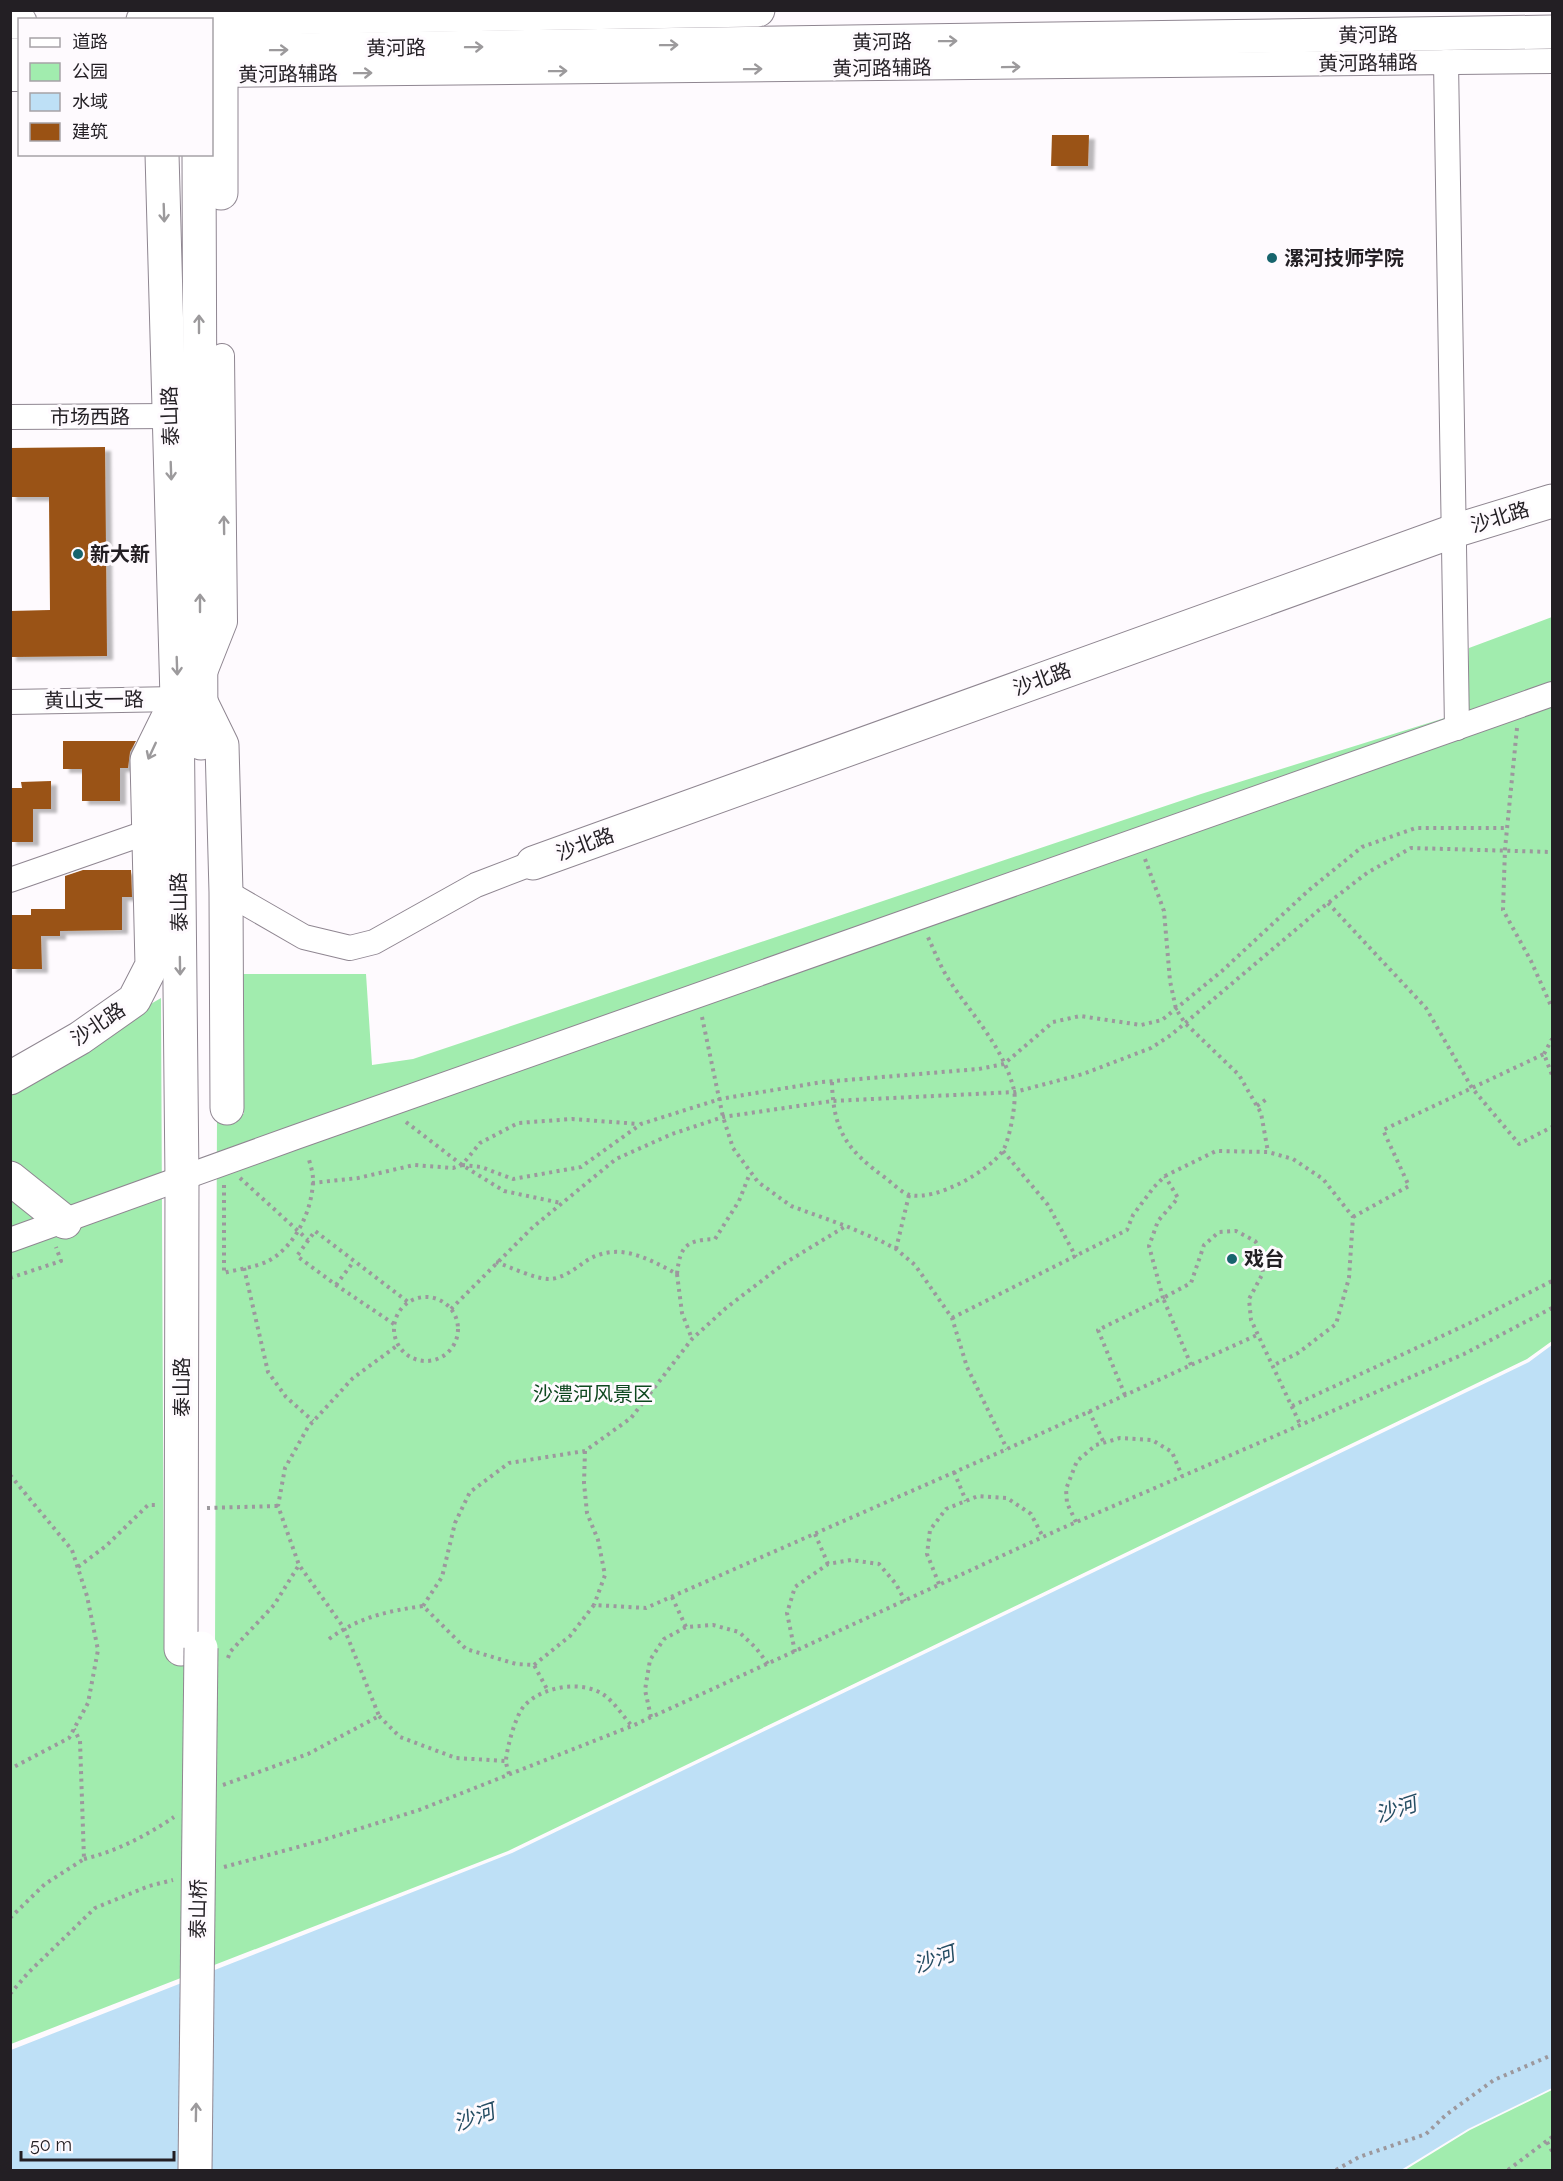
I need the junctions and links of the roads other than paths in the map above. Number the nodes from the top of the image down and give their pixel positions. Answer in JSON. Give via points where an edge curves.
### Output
{"nodes":[{"id":1,"x":758,"y":10,"type":"edge"},
{"id":2,"x":213,"y":19,"type":"edge"},
{"id":3,"x":1552,"y":32,"type":"edge"},
{"id":4,"x":1552,"y":61,"type":"edge"},
{"id":5,"x":1446,"y":62,"type":"junction"},
{"id":6,"x":216,"y":63,"type":"edge"},
{"id":7,"x":162,"y":156,"type":"edge"},
{"id":8,"x":199,"y":156,"type":"edge"},
{"id":9,"x":222,"y":356,"type":"junction"},
{"id":10,"x":200,"y":386,"type":"junction"},
{"id":11,"x":170,"y":416,"type":"junction"},
{"id":12,"x":10,"y":417,"type":"edge"},
{"id":13,"x":1552,"y":501,"type":"edge"},
{"id":14,"x":1454,"y":531,"type":"junction"},
{"id":15,"x":193,"y":694,"type":"junction"},
{"id":16,"x":1552,"y":694,"type":"edge"},
{"id":17,"x":10,"y":702,"type":"edge"},
{"id":18,"x":1457,"y":728,"type":"junction"},
{"id":19,"x":148,"y":832,"type":"junction"},
{"id":20,"x":533,"y":863,"type":"joint"},
{"id":21,"x":10,"y":880,"type":"edge"},
{"id":22,"x":226,"y":892,"type":"junction"},
{"id":23,"x":10,"y":1078,"type":"edge"},
{"id":24,"x":227,"y":1108,"type":"dead end"},
{"id":25,"x":202,"y":1172,"type":"junction"},
{"id":26,"x":10,"y":1178,"type":"edge"},
{"id":27,"x":60,"y":1234,"type":"junction"},
{"id":28,"x":10,"y":1240,"type":"edge"},
{"id":29,"x":203,"y":1653,"type":"junction"},
{"id":30,"x":173,"y":2170,"type":"edge"},
{"id":31,"x":195,"y":2170,"type":"edge"}],
"edges":[{"from":1,"to":2,"type":"main road","name":"黄河路"},
{"from":6,"to":3,"type":"main road","name":"黄河路","one_way":true},
{"from":4,"to":5,"type":"street","name":"黄河路辅路"},
{"from":6,"to":5,"type":"street","name":"黄河路辅路","one_way":true},
{"from":5,"to":14,"type":"street"},
{"from":6,"to":9,"type":"main road"},
{"from":7,"to":11,"type":"main road","name":"泰山路","one_way":true},
{"from":10,"to":8,"type":"main road","name":"泰山路","one_way":true},
{"from":9,"to":10,"type":"main road"},
{"from":15,"to":9,"type":"street","one_way":true,"via":[[225,622]]},
{"from":15,"to":10,"type":"main road","name":"泰山路","one_way":true},
{"from":11,"to":12,"type":"street","name":"市场西路"},
{"from":11,"to":15,"type":"main road","name":"泰山路","one_way":true},
{"from":13,"to":14,"type":"main road","name":"沙北路"},
{"from":14,"to":18,"type":"street"},
{"from":14,"to":20,"type":"main road","name":"沙北路"},
{"from":15,"to":17,"type":"street","name":"黄山支一路"},
{"from":15,"to":19,"type":"main road","name":"沙北路","one_way":true,"via":[[147,760]]},
{"from":15,"to":22,"type":"main road","via":[[222,745]]},
{"from":15,"to":25,"type":"main road","name":"泰山路"},
{"from":16,"to":18,"type":"street"},
{"from":18,"to":25,"type":"street"},
{"from":19,"to":21,"type":"street"},
{"from":19,"to":23,"type":"main road","name":"沙北路","via":[[152,965],[134,1000],[80,1038]]},
{"from":20,"to":22,"type":"street","via":[[477,885],[374,942],[350,948],[304,937]]},
{"from":22,"to":24,"type":"main road"},
{"from":25,"to":27,"type":"street"},
{"from":25,"to":29,"type":"main road","name":"泰山路"},
{"from":25,"to":29,"type":"main road","name":"泰山路"},
{"from":26,"to":27,"type":"main road"},
{"from":27,"to":28,"type":"street"},
{"from":29,"to":30,"type":"main road","name":"泰山桥"},
{"from":31,"to":29,"type":"main road","name":"泰山桥","one_way":true,"bridge":true}]}
